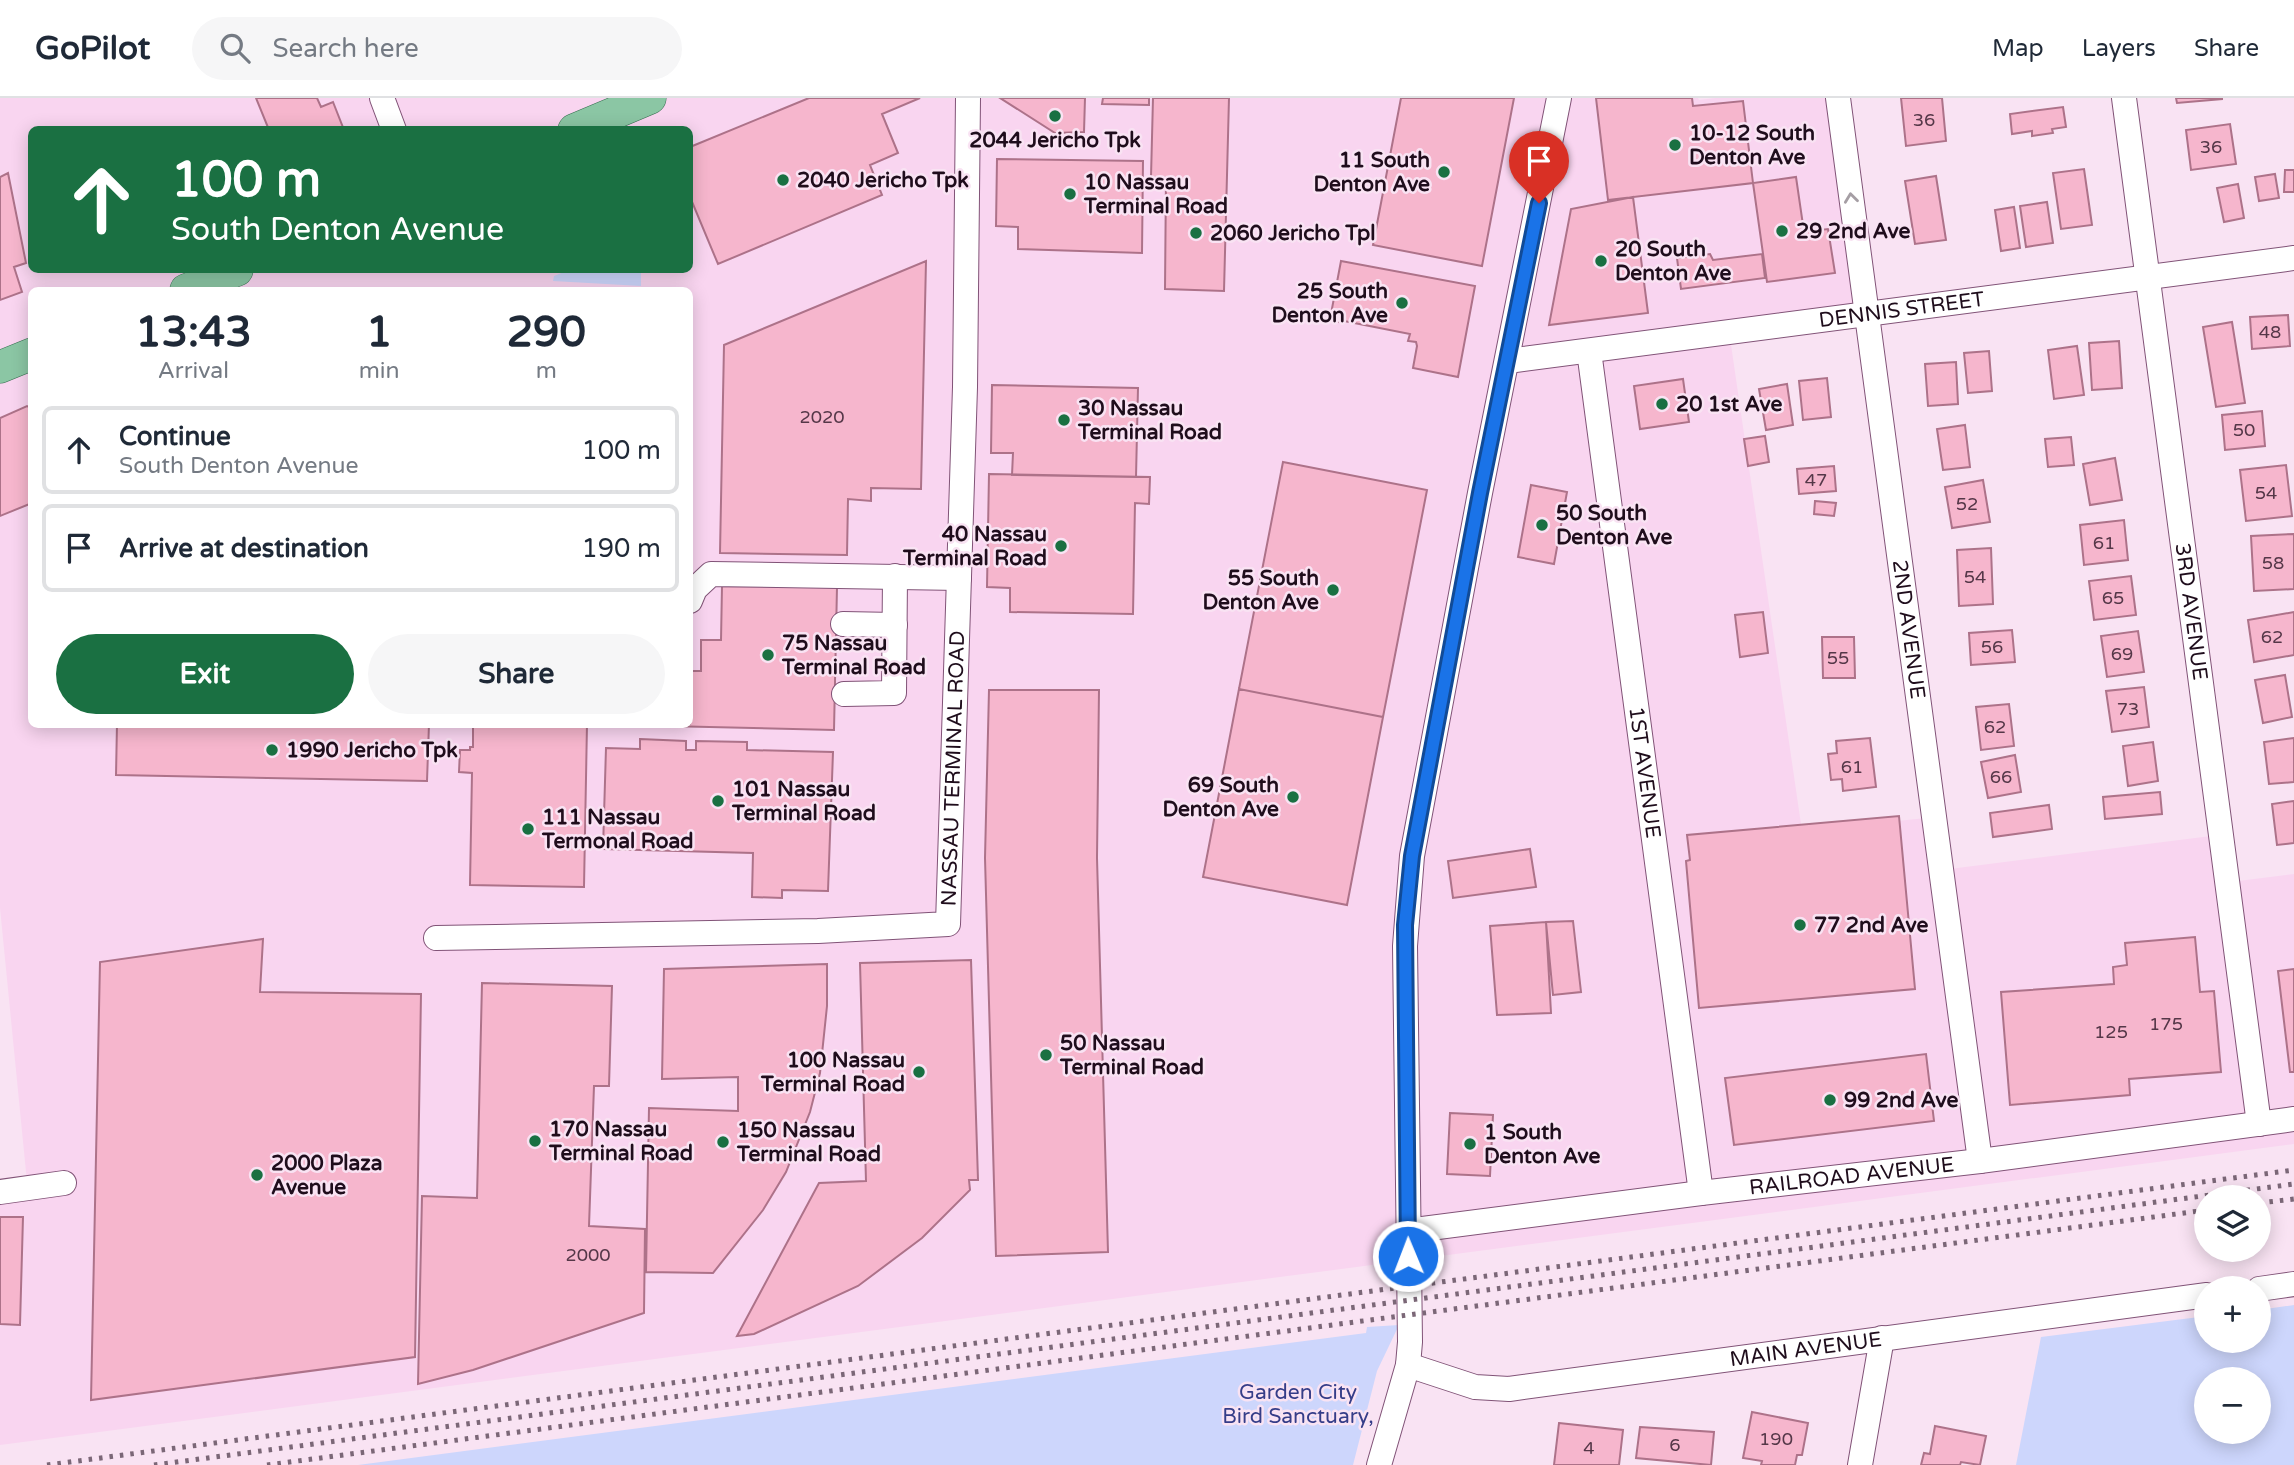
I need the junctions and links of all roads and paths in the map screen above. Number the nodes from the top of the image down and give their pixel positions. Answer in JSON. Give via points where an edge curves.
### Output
{"nodes":[{"id":1,"x":382,"y":98,"type":"edge"},
{"id":2,"x":650,"y":98,"type":"edge"},
{"id":3,"x":968,"y":98,"type":"edge"},
{"id":4,"x":1559,"y":98,"type":"edge"},
{"id":5,"x":1838,"y":98,"type":"edge"},
{"id":6,"x":2123,"y":98,"type":"edge"},
{"id":7,"x":392,"y":126,"type":"edge"},
{"id":8,"x":584,"y":126,"type":"edge"},
{"id":9,"x":2294,"y":258,"type":"edge"},
{"id":10,"x":229,"y":273,"type":"edge"},
{"id":11,"x":2147,"y":278,"type":"junction"},
{"id":12,"x":194,"y":287,"type":"edge"},
{"id":13,"x":1866,"y":314,"type":"junction"},
{"id":14,"x":1589,"y":351,"type":"junction"},
{"id":15,"x":28,"y":356,"type":"edge"},
{"id":16,"x":1508,"y":361,"type":"junction"},
{"id":17,"x":0,"y":367,"type":"edge"},
{"id":18,"x":895,"y":576,"type":"junction"},
{"id":19,"x":959,"y":578,"type":"junction"},
{"id":20,"x":693,"y":594,"type":"edge"},
{"id":21,"x":843,"y":624,"type":"dead end"},
{"id":22,"x":895,"y":625,"type":"junction"},
{"id":23,"x":844,"y":694,"type":"dead end"},
{"id":24,"x":436,"y":938,"type":"dead end"},
{"id":25,"x":2294,"y":1119,"type":"edge"},
{"id":26,"x":2259,"y":1124,"type":"junction"},
{"id":27,"x":1980,"y":1161,"type":"junction"},
{"id":28,"x":64,"y":1183,"type":"dead end"},
{"id":29,"x":0,"y":1192,"type":"edge"},
{"id":30,"x":1701,"y":1193,"type":"junction"},
{"id":31,"x":1407,"y":1231,"type":"junction"},
{"id":32,"x":2294,"y":1284,"type":"edge"},
{"id":33,"x":2271,"y":1287,"type":"edge"},
{"id":34,"x":2194,"y":1297,"type":"edge"},
{"id":35,"x":1882,"y":1338,"type":"junction"},
{"id":36,"x":1408,"y":1365,"type":"junction"},
{"id":37,"x":1379,"y":1465,"type":"edge"},
{"id":38,"x":1860,"y":1465,"type":"edge"}],
"edges":[{"from":1,"to":7,"type":"street"},
{"from":2,"to":8,"type":"main road"},
{"from":3,"to":19,"type":"street","name":"NASSAU TERMINAL ROAD"},
{"from":4,"to":16,"type":"street"},
{"from":13,"to":5,"type":"street","name":"2ND AVENUE","one_way":true},
{"from":6,"to":11,"type":"street","name":"3RD AVENUE"},
{"from":9,"to":11,"type":"street","name":"DENNIS STREET"},
{"from":10,"to":12,"type":"main road"},
{"from":11,"to":13,"type":"street","name":"DENNIS STREET"},
{"from":11,"to":26,"type":"street","name":"3RD AVENUE"},
{"from":13,"to":14,"type":"street","name":"DENNIS STREET"},
{"from":13,"to":27,"type":"street","name":"2ND AVENUE"},
{"from":14,"to":16,"type":"street","name":"DENNIS STREET"},
{"from":14,"to":30,"type":"street","name":"1ST AVENUE"},
{"from":15,"to":17,"type":"main road"},
{"from":16,"to":31,"type":"street","via":[[1412,856],[1405,946]]},
{"from":18,"to":19,"type":"street"},
{"from":18,"to":20,"type":"street","via":[[711,574]]},
{"from":18,"to":22,"type":"street"},
{"from":19,"to":24,"type":"street","name":"NASSAU TERMINAL ROAD","via":[[948,924]]},
{"from":21,"to":22,"type":"street"},
{"from":22,"to":23,"type":"street","via":[[894,693]]},
{"from":25,"to":26,"type":"street","name":"RAILROAD AVENUE"},
{"from":26,"to":27,"type":"street","name":"RAILROAD AVENUE"},
{"from":27,"to":30,"type":"street","name":"RAILROAD AVENUE"},
{"from":28,"to":29,"type":"street"},
{"from":30,"to":31,"type":"street","name":"RAILROAD AVENUE"},
{"from":31,"to":36,"type":"street"},
{"from":32,"to":33,"type":"street"},
{"from":34,"to":35,"type":"street","name":"MAIN AVENUE"},
{"from":35,"to":36,"type":"street","name":"MAIN AVENUE","via":[[1509,1389],[1475,1387]]},
{"from":35,"to":38,"type":"street"},
{"from":36,"to":37,"type":"street"}]}
